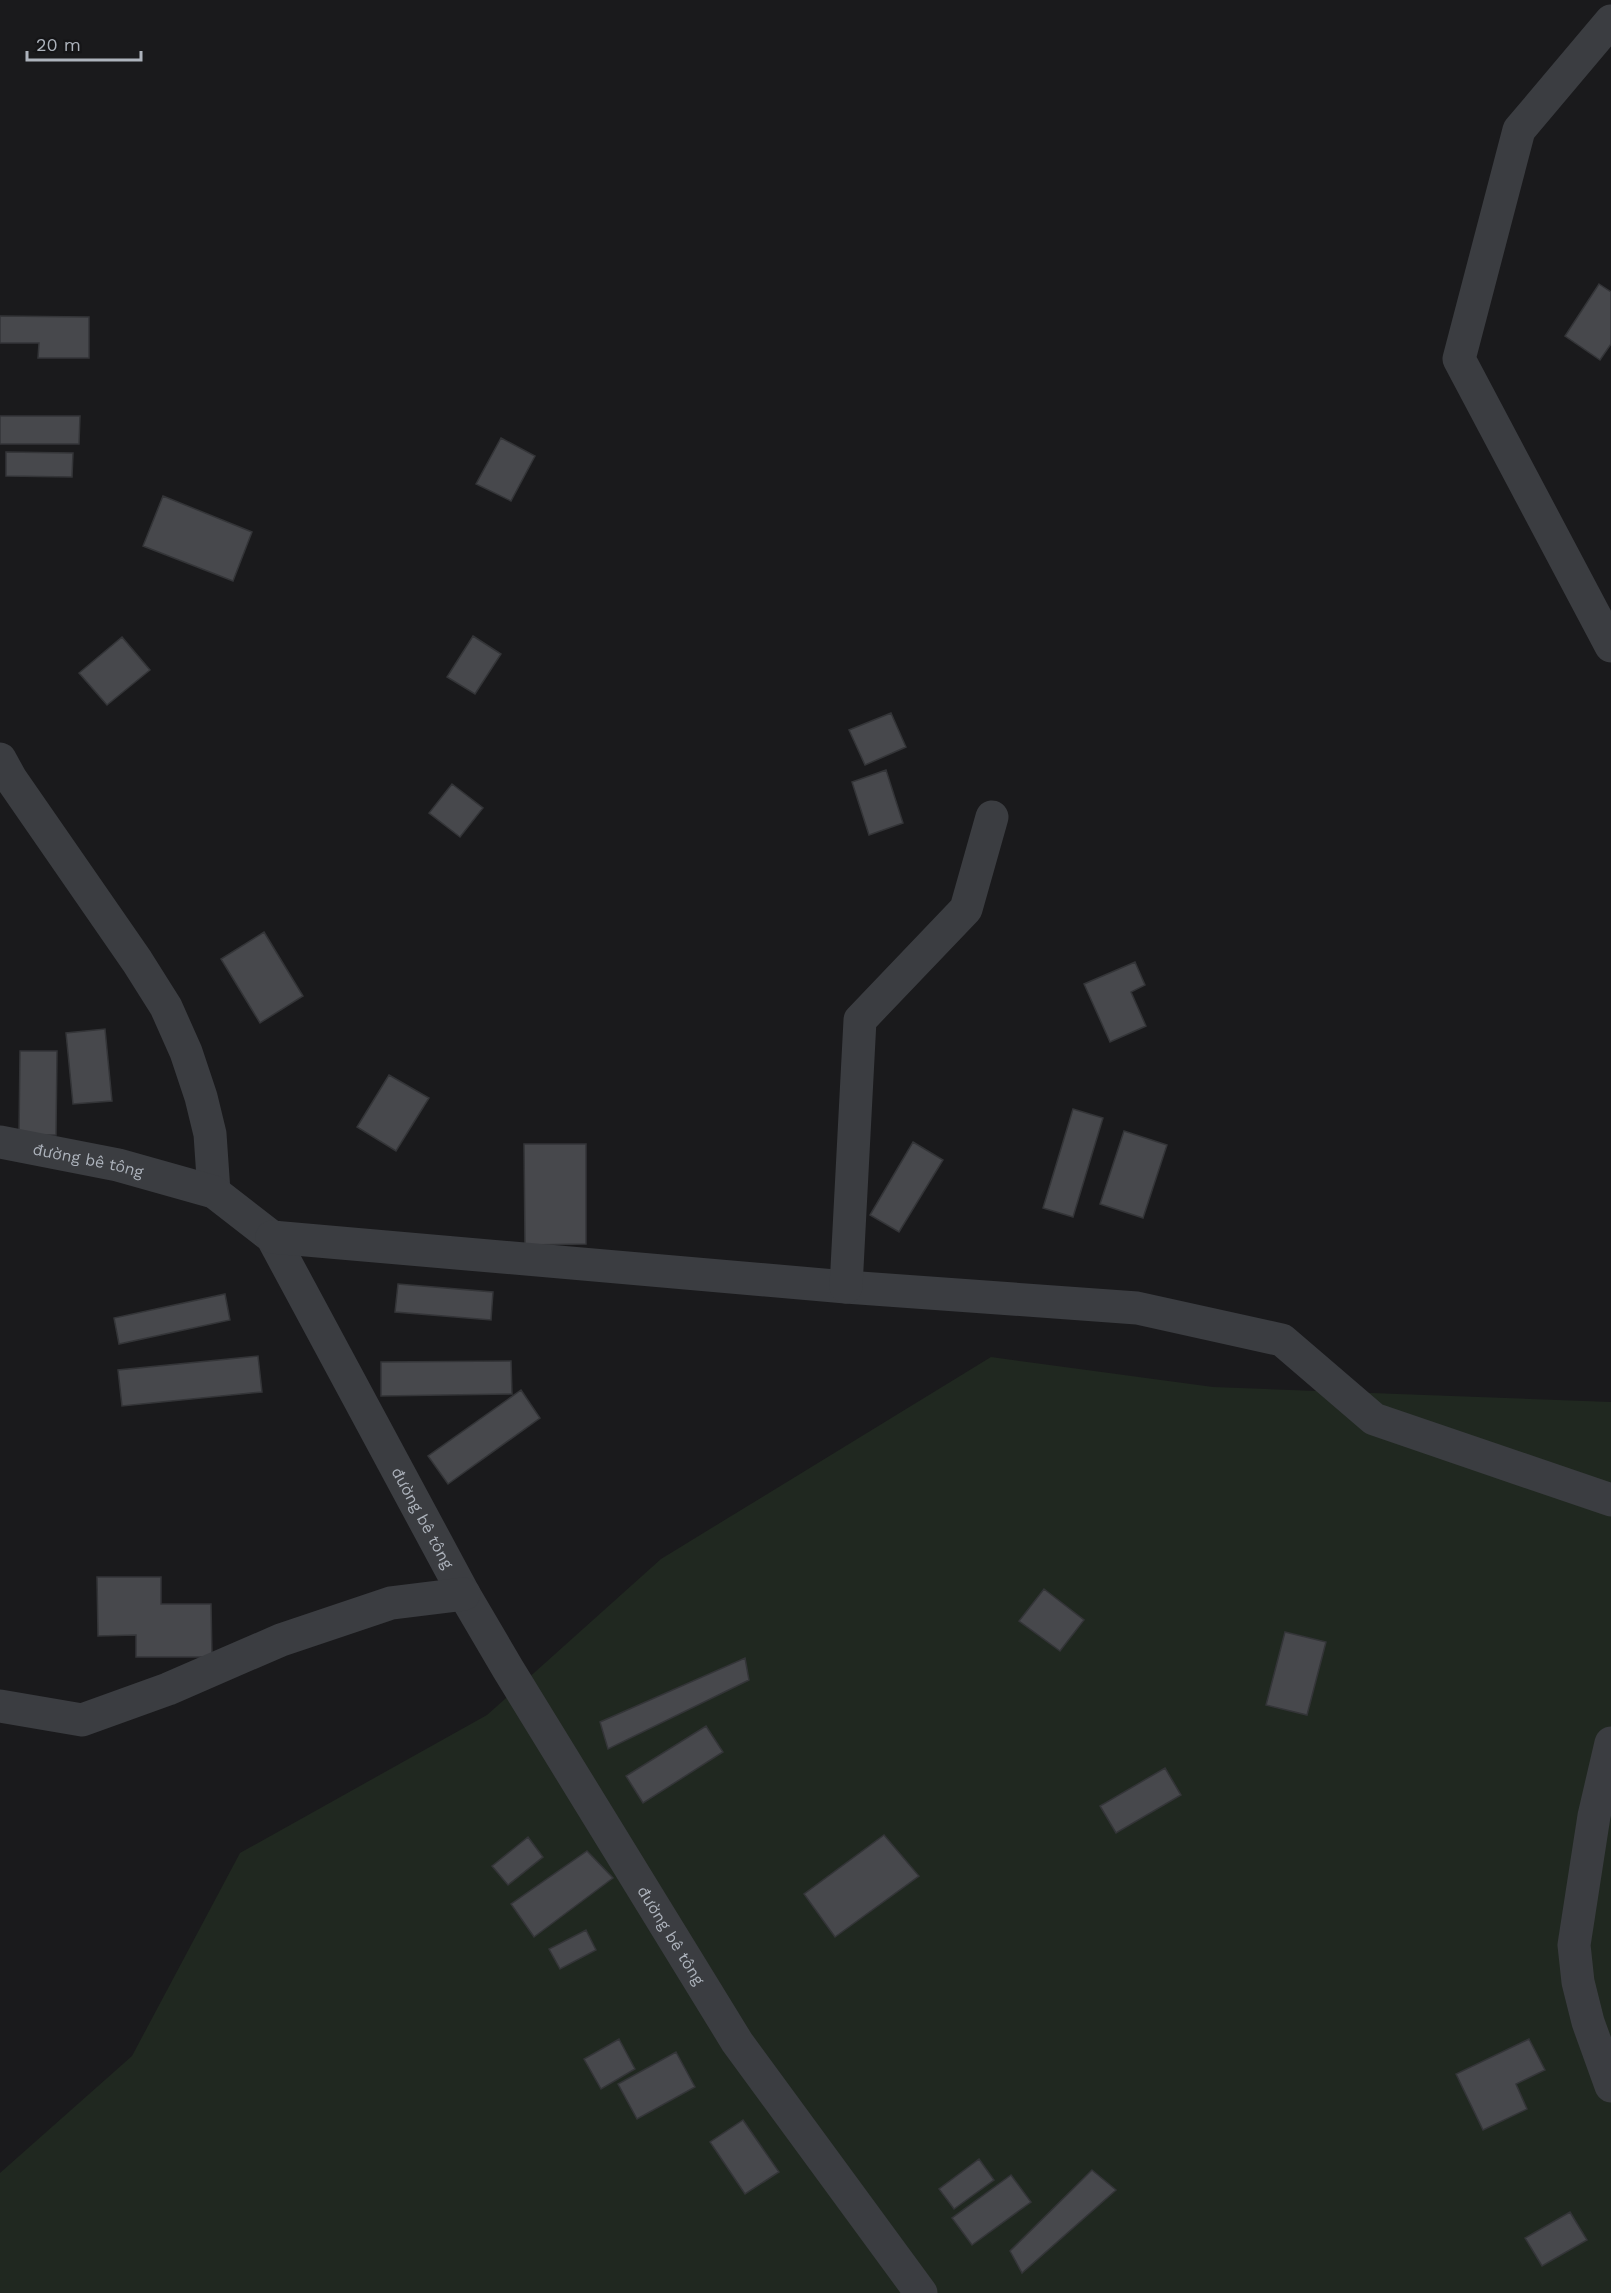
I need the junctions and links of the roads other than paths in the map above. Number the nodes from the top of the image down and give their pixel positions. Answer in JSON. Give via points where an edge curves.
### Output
{"nodes":[{"id":1,"x":1611,"y":21,"type":"edge"},
{"id":2,"x":1611,"y":646,"type":"edge"},
{"id":3,"x":0,"y":759,"type":"edge"},
{"id":4,"x":992,"y":817,"type":"dead end"},
{"id":5,"x":0,"y":1142,"type":"edge"},
{"id":6,"x":214,"y":1192,"type":"junction"},
{"id":7,"x":272,"y":1237,"type":"junction"},
{"id":8,"x":846,"y":1287,"type":"junction"},
{"id":9,"x":1611,"y":1500,"type":"edge"},
{"id":10,"x":464,"y":1594,"type":"junction"},
{"id":11,"x":0,"y":1706,"type":"edge"},
{"id":12,"x":1611,"y":1743,"type":"edge"},
{"id":13,"x":1611,"y":2086,"type":"edge"},
{"id":14,"x":921,"y":2293,"type":"edge"}],
"edges":[{"from":1,"to":2,"type":"street","via":[[1519,130],[1459,359]]},
{"from":3,"to":6,"type":"street","via":[[166,1007],[201,1098],[210,1134]]},
{"from":4,"to":8,"type":"street","via":[[966,909],[861,1020]]},
{"from":5,"to":6,"type":"street","name":"đường bê tông","via":[[118,1165]]},
{"from":6,"to":7,"type":"street","name":"đường bê tông"},
{"from":7,"to":8,"type":"street"},
{"from":7,"to":10,"type":"street","name":"đường bê tông"},
{"from":8,"to":9,"type":"street","via":[[1137,1308],[1282,1341],[1374,1419]]},
{"from":10,"to":11,"type":"street","via":[[391,1603],[281,1640],[168,1689],[82,1720]]},
{"from":10,"to":14,"type":"street","name":"đường bê tông","via":[[736,2042]]},
{"from":12,"to":13,"type":"street","via":[[1594,1816],[1574,1946],[1588,2022]]}]}
